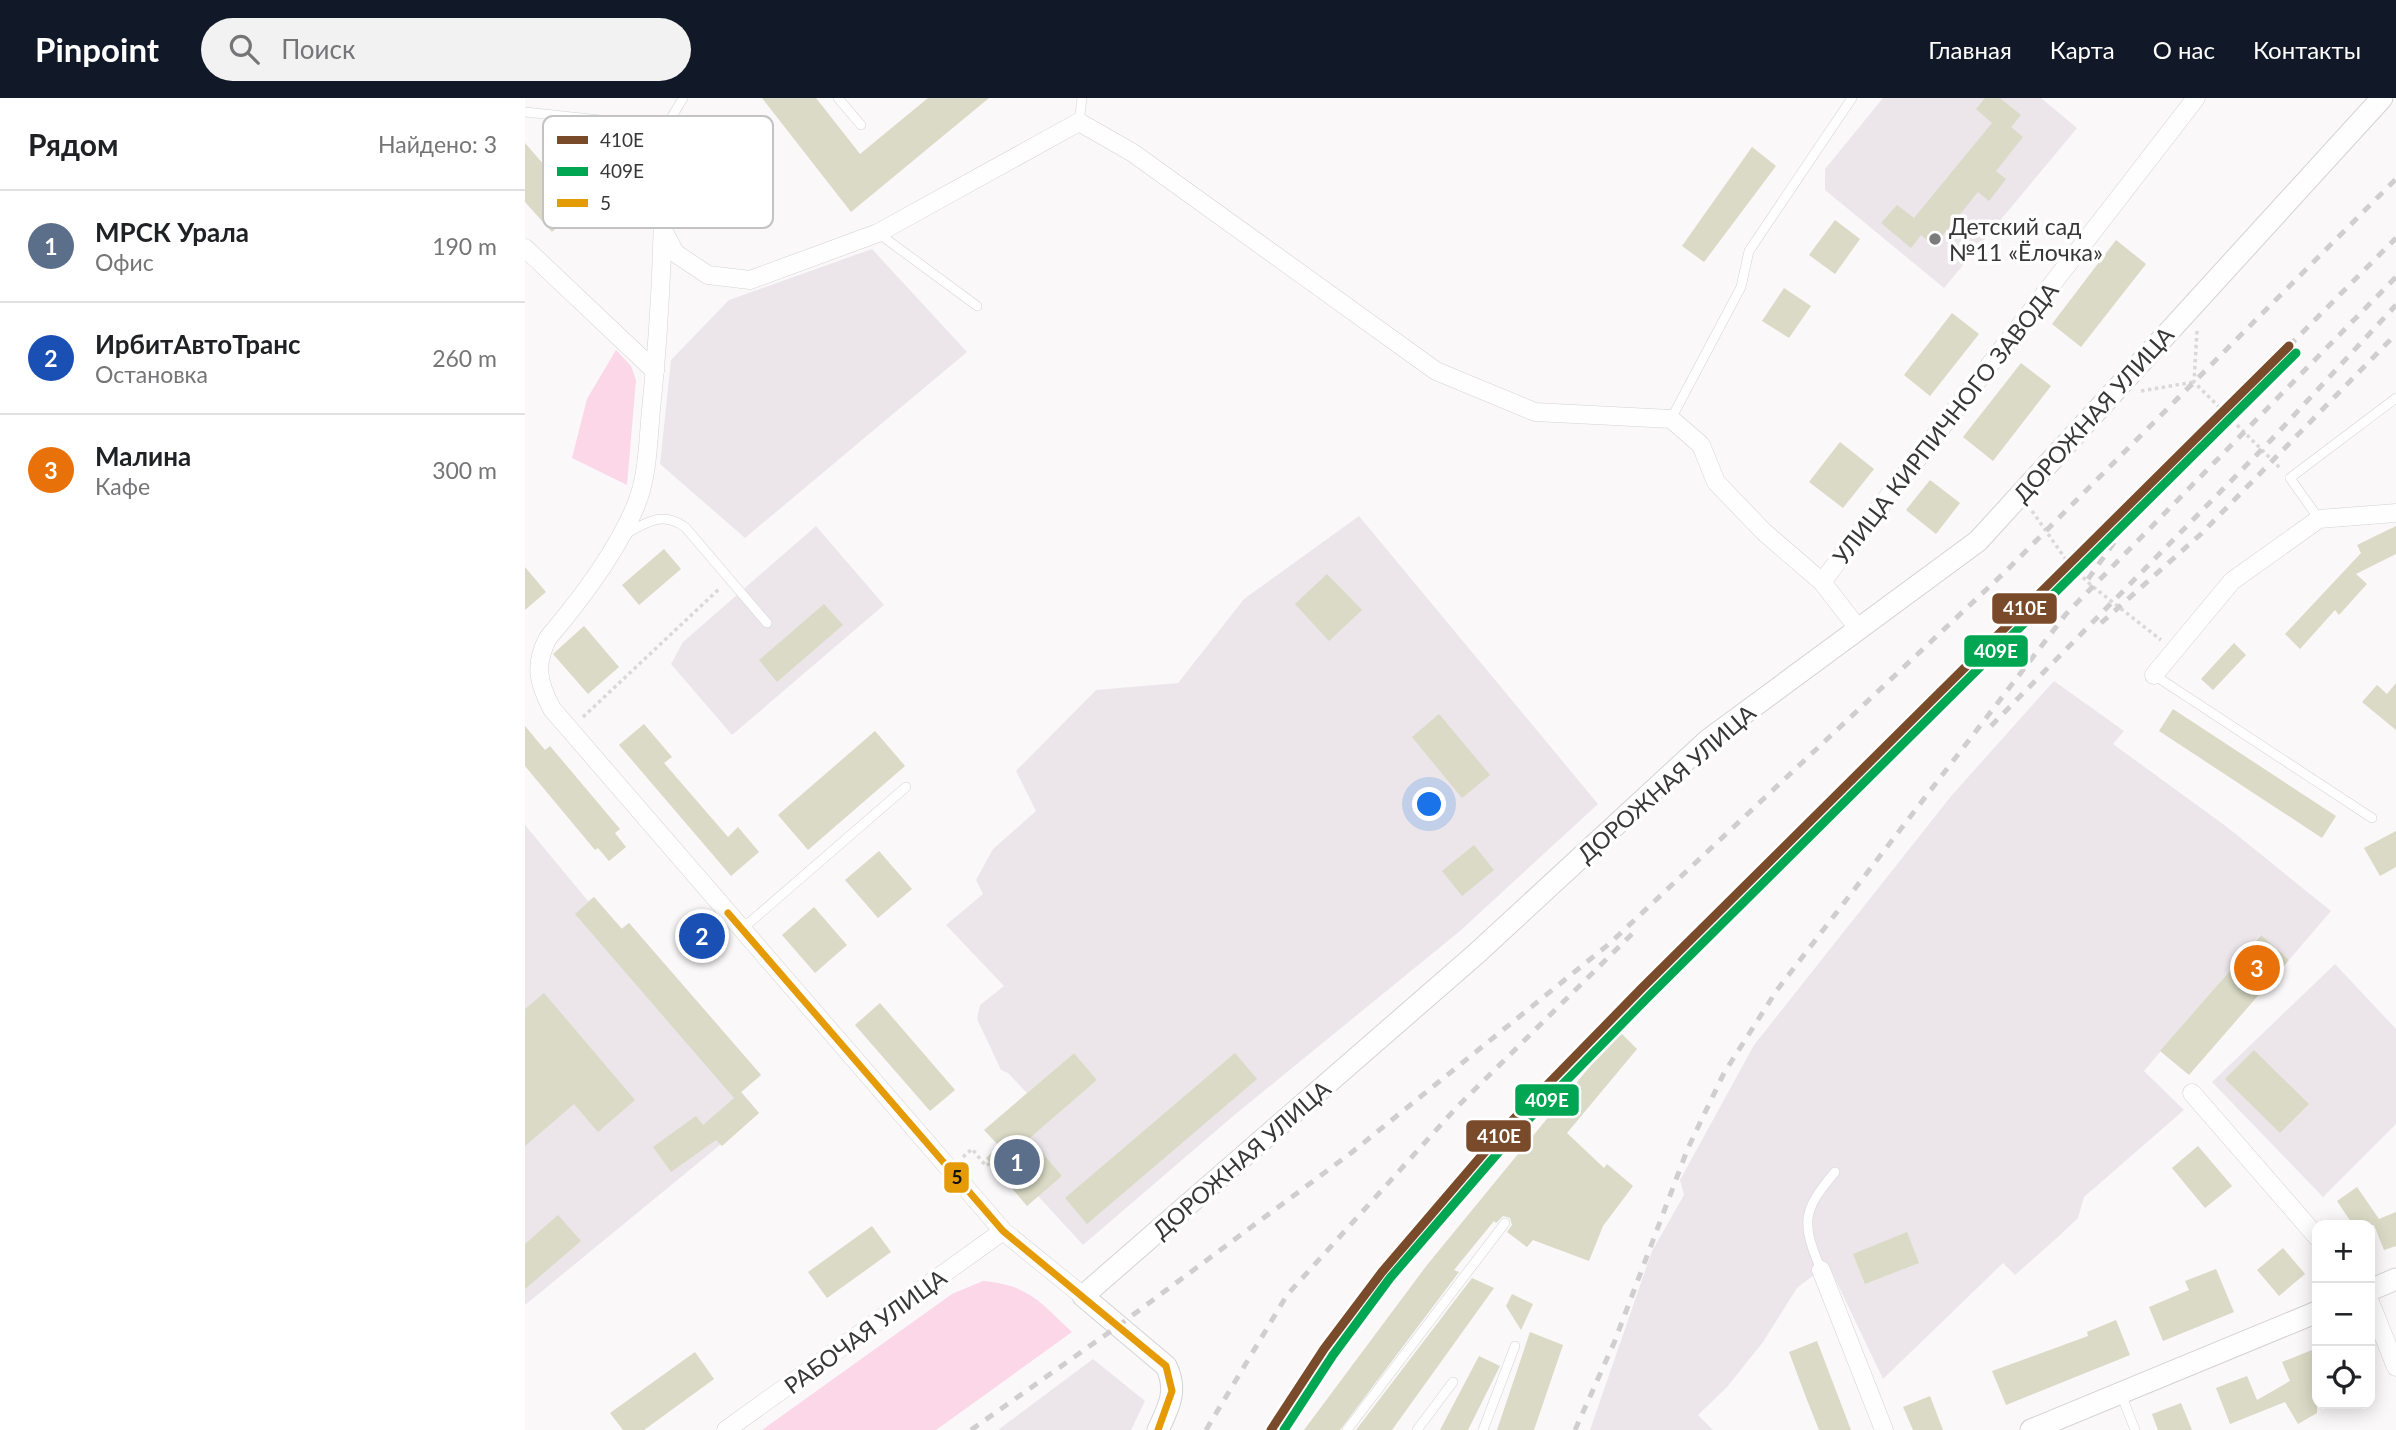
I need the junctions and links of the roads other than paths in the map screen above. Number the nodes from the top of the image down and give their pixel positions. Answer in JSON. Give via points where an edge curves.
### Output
{"nodes":[{"id":1,"x":683,"y":98,"type":"edge"},
{"id":2,"x":838,"y":98,"type":"edge"},
{"id":3,"x":1082,"y":98,"type":"edge"},
{"id":4,"x":1852,"y":98,"type":"edge"},
{"id":5,"x":2196,"y":98,"type":"edge"},
{"id":6,"x":2382,"y":98,"type":"edge"},
{"id":7,"x":525,"y":112,"type":"edge"},
{"id":8,"x":563,"y":116,"type":"edge"},
{"id":9,"x":672,"y":116,"type":"edge"},
{"id":10,"x":1079,"y":122,"type":"junction"},
{"id":11,"x":861,"y":125,"type":"dead end"},
{"id":12,"x":663,"y":230,"type":"joint"},
{"id":13,"x":879,"y":233,"type":"junction"},
{"id":14,"x":525,"y":248,"type":"edge"},
{"id":15,"x":977,"y":306,"type":"dead end"},
{"id":16,"x":655,"y":370,"type":"junction"},
{"id":17,"x":2396,"y":398,"type":"edge"},
{"id":18,"x":1671,"y":419,"type":"junction"},
{"id":19,"x":2396,"y":513,"type":"edge"},
{"id":20,"x":2319,"y":519,"type":"junction"},
{"id":21,"x":620,"y":538,"type":"junction"},
{"id":22,"x":1822,"y":582,"type":"junction"},
{"id":23,"x":767,"y":622,"type":"dead end"},
{"id":24,"x":1857,"y":627,"type":"junction"},
{"id":25,"x":2154,"y":675,"type":"joint"},
{"id":26,"x":906,"y":787,"type":"dead end"},
{"id":27,"x":2372,"y":818,"type":"dead end"},
{"id":28,"x":742,"y":929,"type":"junction"},
{"id":29,"x":2192,"y":1093,"type":"dead end"},
{"id":30,"x":1835,"y":1172,"type":"dead end"},
{"id":31,"x":1505,"y":1223,"type":"dead end"},
{"id":32,"x":1003,"y":1231,"type":"junction"},
{"id":33,"x":2312,"y":1231,"type":"edge"},
{"id":34,"x":1821,"y":1270,"type":"joint"},
{"id":35,"x":2396,"y":1279,"type":"edge"},
{"id":36,"x":2375,"y":1288,"type":"edge"},
{"id":37,"x":1083,"y":1296,"type":"junction"},
{"id":38,"x":2312,"y":1314,"type":"edge"},
{"id":39,"x":2375,"y":1314,"type":"edge"},
{"id":40,"x":1515,"y":1346,"type":"dead end"},
{"id":41,"x":2396,"y":1367,"type":"edge"},
{"id":42,"x":1453,"y":1381,"type":"dead end"},
{"id":43,"x":2120,"y":1392,"type":"junction"},
{"id":44,"x":726,"y":1430,"type":"edge"},
{"id":45,"x":1158,"y":1430,"type":"edge"},
{"id":46,"x":1347,"y":1430,"type":"edge"},
{"id":47,"x":1417,"y":1430,"type":"edge"},
{"id":48,"x":1483,"y":1430,"type":"edge"},
{"id":49,"x":1884,"y":1430,"type":"edge"},
{"id":50,"x":2031,"y":1430,"type":"edge"},
{"id":51,"x":2135,"y":1430,"type":"edge"}],
"edges":[{"from":1,"to":9,"type":"lane"},
{"from":2,"to":11,"type":"lane"},
{"from":3,"to":10,"type":"lane"},
{"from":4,"to":18,"type":"lane","via":[[1749,251],[1741,287]]},
{"from":5,"to":22,"type":"street","name":"УЛИЦА КИРПИЧНОГО ЗАВОДА"},
{"from":6,"to":24,"type":"street","name":"ДОРОЖНАЯ УЛИЦА","via":[[1978,541]]},
{"from":7,"to":8,"type":"lane"},
{"from":10,"to":13,"type":"street"},
{"from":10,"to":18,"type":"street","via":[[1133,153],[1436,371],[1535,412]]},
{"from":12,"to":13,"type":"street","via":[[675,253],[708,275],[750,280]]},
{"from":12,"to":16,"type":"street"},
{"from":13,"to":15,"type":"lane"},
{"from":14,"to":16,"type":"street"},
{"from":16,"to":21,"type":"street","via":[[646,468],[637,503]]},
{"from":17,"to":20,"type":"lane","via":[[2290,478]]},
{"from":18,"to":22,"type":"street","via":[[1701,445],[1716,482]]},
{"from":19,"to":20,"type":"street"},
{"from":20,"to":25,"type":"street","via":[[2232,580]]},
{"from":21,"to":23,"type":"lane","via":[[658,518],[673,519]]},
{"from":21,"to":28,"type":"street","via":[[539,654],[540,687],[552,709]]},
{"from":22,"to":24,"type":"street"},
{"from":24,"to":37,"type":"street","name":"ДОРОЖНАЯ УЛИЦА","via":[[1708,740],[1476,954]]},
{"from":25,"to":27,"type":"lane"},
{"from":26,"to":28,"type":"lane"},
{"from":28,"to":32,"type":"street"},
{"from":29,"to":33,"type":"street"},
{"from":30,"to":34,"type":"lane","via":[[1812,1199],[1809,1214],[1808,1239]]},
{"from":31,"to":46,"type":"lane"},
{"from":32,"to":37,"type":"street"},
{"from":32,"to":44,"type":"street","name":"РАБОЧАЯ УЛИЦА"},
{"from":34,"to":49,"type":"street"},
{"from":35,"to":36,"type":"street"},
{"from":37,"to":45,"type":"street","via":[[1166,1366],[1173,1390]]},
{"from":38,"to":43,"type":"street"},
{"from":39,"to":41,"type":"street"},
{"from":40,"to":48,"type":"lane"},
{"from":42,"to":47,"type":"lane"},
{"from":43,"to":50,"type":"street"},
{"from":43,"to":51,"type":"lane"}]}
